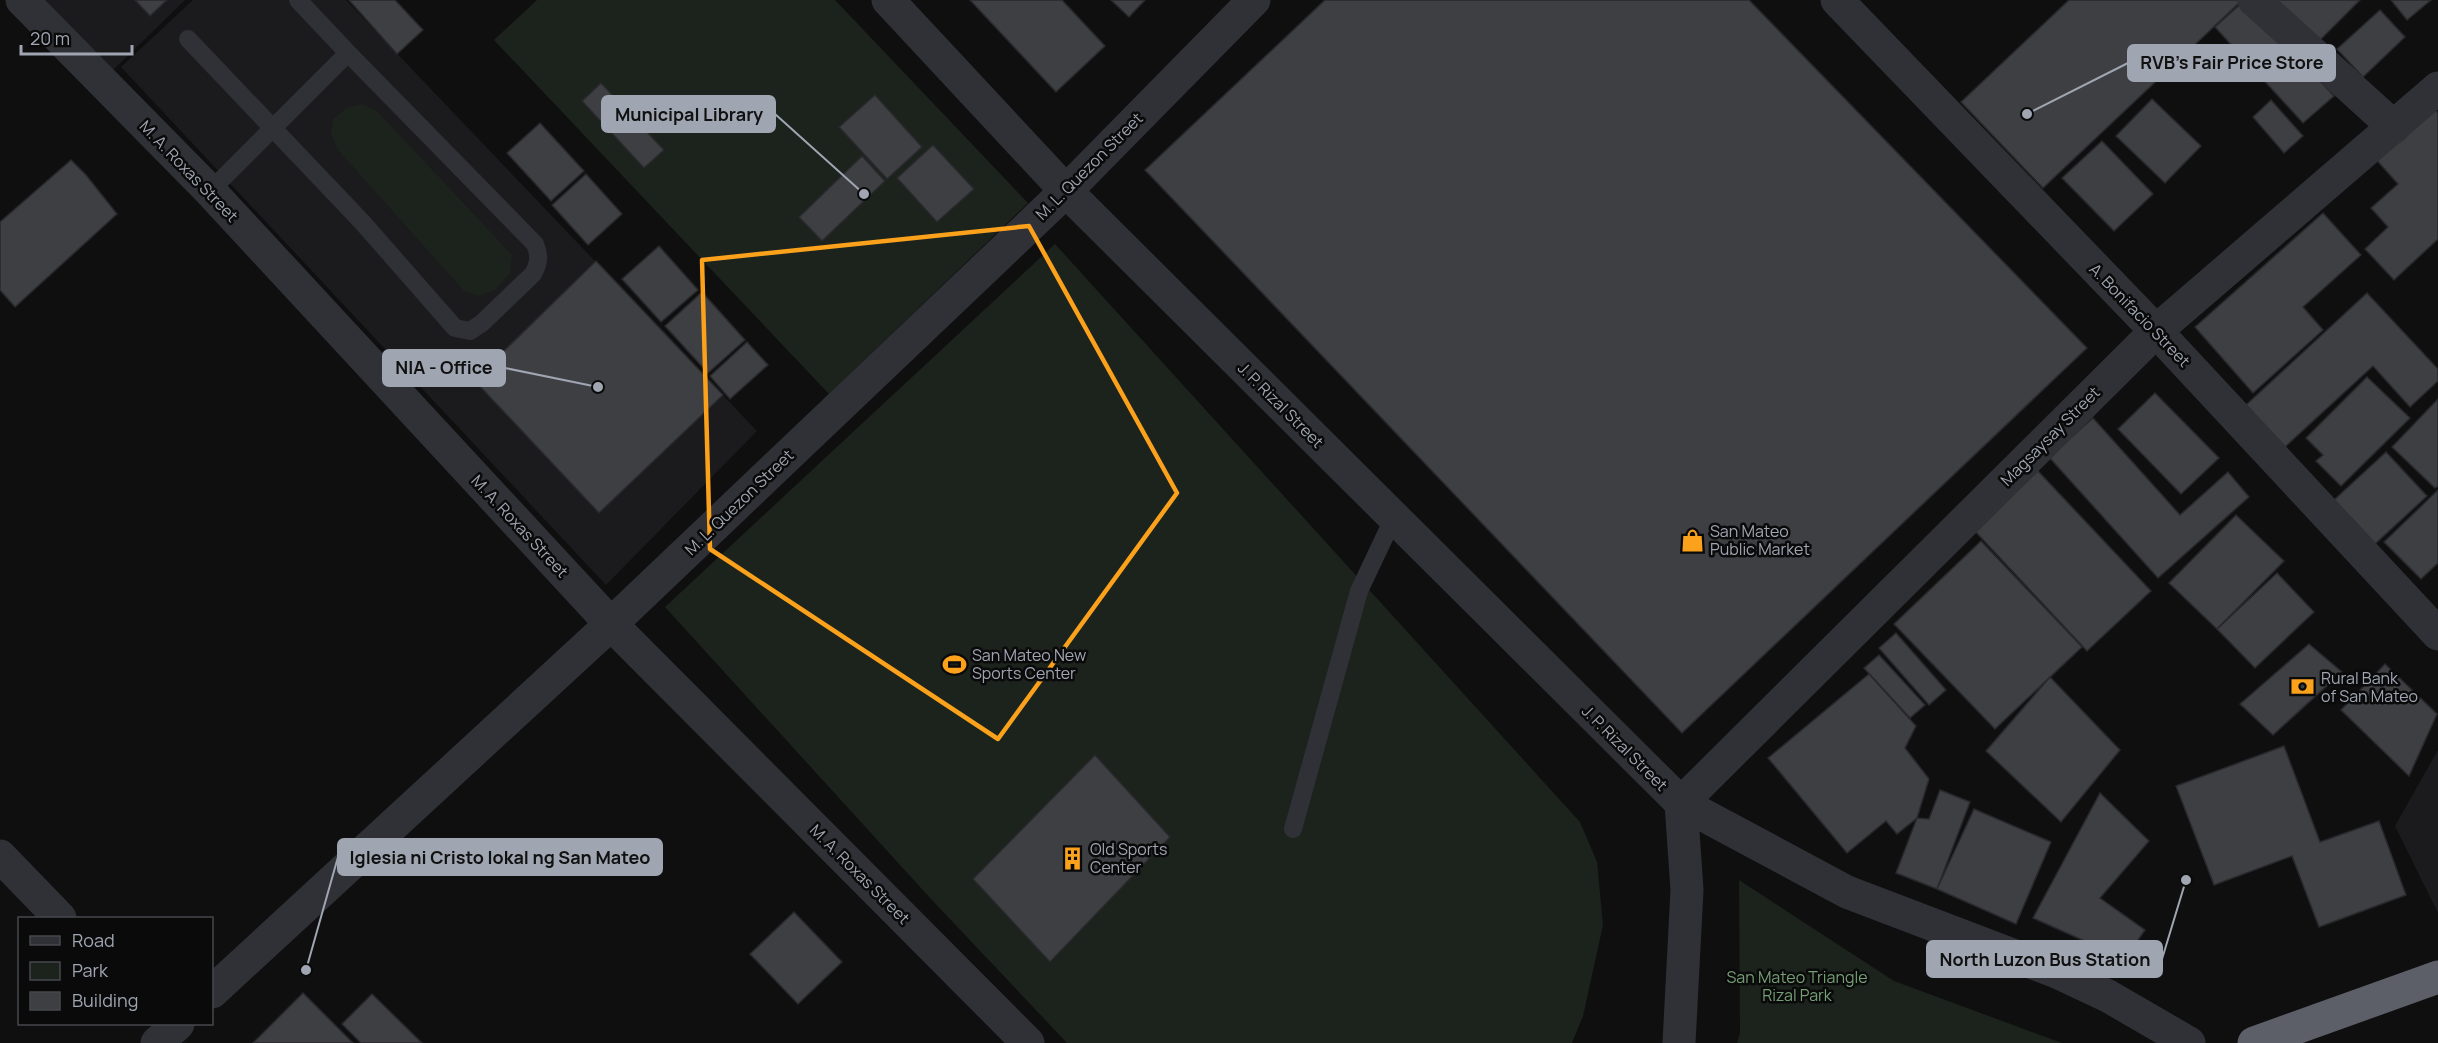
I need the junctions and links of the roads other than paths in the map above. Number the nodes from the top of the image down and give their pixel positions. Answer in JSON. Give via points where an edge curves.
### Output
{"nodes":[{"id":1,"x":22,"y":0,"type":"edge"},
{"id":2,"x":298,"y":0,"type":"edge"},
{"id":3,"x":888,"y":0,"type":"edge"},
{"id":4,"x":1254,"y":0,"type":"edge"},
{"id":5,"x":1837,"y":0,"type":"edge"},
{"id":6,"x":2254,"y":0,"type":"edge"},
{"id":7,"x":188,"y":39,"type":"dead end"},
{"id":8,"x":348,"y":53,"type":"junction"},
{"id":9,"x":2438,"y":88,"type":"edge"},
{"id":10,"x":2394,"y":128,"type":"junction"},
{"id":11,"x":273,"y":129,"type":"junction"},
{"id":12,"x":210,"y":191,"type":"junction"},
{"id":13,"x":1066,"y":191,"type":"junction"},
{"id":14,"x":2156,"y":331,"type":"junction"},
{"id":15,"x":1394,"y":517,"type":"junction"},
{"id":16,"x":611,"y":624,"type":"junction"},
{"id":17,"x":2438,"y":634,"type":"edge"},
{"id":18,"x":1681,"y":803,"type":"junction"},
{"id":19,"x":1293,"y":829,"type":"dead end"},
{"id":20,"x":0,"y":856,"type":"edge"},
{"id":21,"x":59,"y":917,"type":"edge"},
{"id":22,"x":2438,"y":977,"type":"edge"},
{"id":23,"x":213,"y":991,"type":"edge"},
{"id":24,"x":1028,"y":1043,"type":"edge"},
{"id":25,"x":1679,"y":1043,"type":"edge"},
{"id":26,"x":2188,"y":1043,"type":"edge"},
{"id":27,"x":2254,"y":1043,"type":"edge"}],
"edges":[{"from":1,"to":12,"type":"street","name":"M. A. Roxas Street"},
{"from":2,"to":8,"type":"lane"},
{"from":3,"to":13,"type":"street","name":"J. P. Rizal Street"},
{"from":4,"to":13,"type":"street","name":"M. L. Quezon Street"},
{"from":5,"to":14,"type":"street","name":"A. Bonifacio Street"},
{"from":6,"to":10,"type":"street"},
{"from":7,"to":11,"type":"lane"},
{"from":8,"to":11,"type":"lane"},
{"from":8,"to":11,"type":"lane","via":[[535,244],[539,255],[533,274],[482,323],[470,331],[455,328]]},
{"from":9,"to":10,"type":"street","name":"Magsaysay Street"},
{"from":10,"to":14,"type":"street","name":"Magsaysay Street"},
{"from":11,"to":12,"type":"lane"},
{"from":12,"to":16,"type":"street","name":"M. A. Roxas Street"},
{"from":13,"to":15,"type":"street","name":"J. P. Rizal Street"},
{"from":13,"to":16,"type":"street","name":"M. L. Quezon Street"},
{"from":14,"to":17,"type":"street","name":"A. Bonifacio Street"},
{"from":14,"to":18,"type":"street","name":"Magsaysay Street"},
{"from":15,"to":18,"type":"street","name":"J. P. Rizal Street"},
{"from":15,"to":19,"type":"lane","via":[[1359,591]]},
{"from":16,"to":23,"type":"street","name":"M. L. Quezon Street"},
{"from":16,"to":24,"type":"street","name":"M. A. Roxas Street"},
{"from":18,"to":25,"type":"street","name":"J. P. Rizal Street","via":[[1687,890]]},
{"from":18,"to":26,"type":"street","name":"J. P. Rizal Street","via":[[1847,892],[2056,972],[2108,996]]},
{"from":20,"to":21,"type":"street"},
{"from":22,"to":27,"type":"highway"}]}
